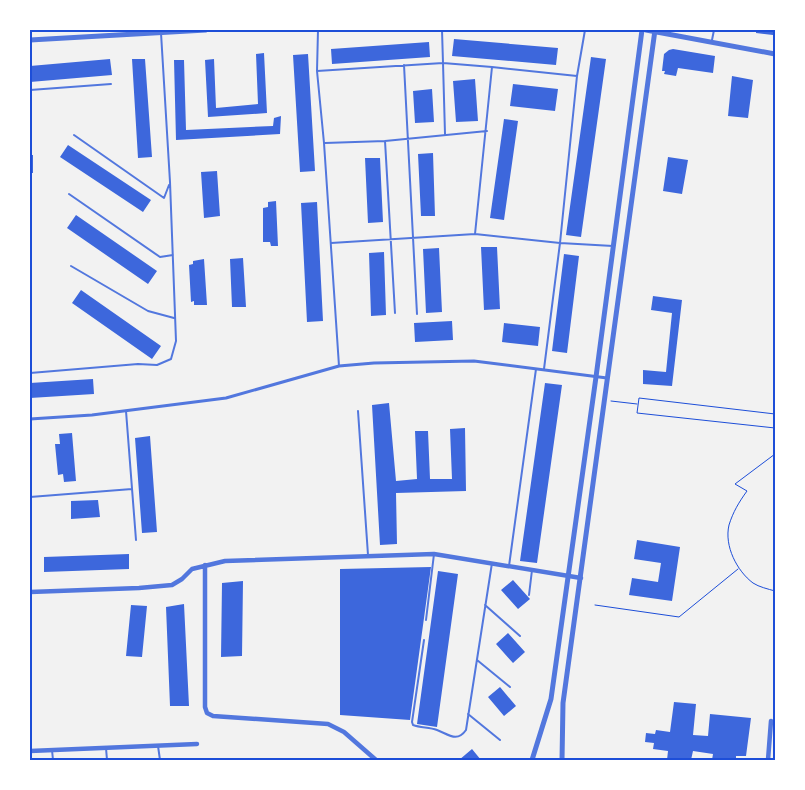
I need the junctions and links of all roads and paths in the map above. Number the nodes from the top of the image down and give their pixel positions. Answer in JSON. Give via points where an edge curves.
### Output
{"nodes":[{"id":1,"x":193,"y":30,"type":"edge"},
{"id":2,"x":206,"y":30,"type":"edge"},
{"id":3,"x":318,"y":30,"type":"edge"},
{"id":4,"x":442,"y":30,"type":"edge"},
{"id":5,"x":585,"y":30,"type":"edge"},
{"id":6,"x":642,"y":30,"type":"edge"},
{"id":7,"x":646,"y":30,"type":"edge"},
{"id":8,"x":714,"y":30,"type":"edge"},
{"id":9,"x":655,"y":31,"type":"edge"},
{"id":10,"x":161,"y":33,"type":"junction"},
{"id":11,"x":30,"y":40,"type":"edge"},
{"id":12,"x":712,"y":42,"type":"junction"},
{"id":13,"x":775,"y":54,"type":"edge"},
{"id":14,"x":443,"y":63,"type":"junction"},
{"id":15,"x":404,"y":65,"type":"junction"},
{"id":16,"x":492,"y":67,"type":"junction"},
{"id":17,"x":316,"y":71,"type":"junction"},
{"id":18,"x":577,"y":76,"type":"junction"},
{"id":19,"x":111,"y":84,"type":"dead end"},
{"id":20,"x":30,"y":90,"type":"edge"},
{"id":21,"x":487,"y":131,"type":"junction"},
{"id":22,"x":74,"y":134,"type":"dead end"},
{"id":23,"x":445,"y":135,"type":"junction"},
{"id":24,"x":408,"y":138,"type":"junction"},
{"id":25,"x":385,"y":141,"type":"junction"},
{"id":26,"x":324,"y":143,"type":"junction"},
{"id":27,"x":170,"y":182,"type":"junction"},
{"id":28,"x":69,"y":194,"type":"dead end"},
{"id":29,"x":475,"y":234,"type":"junction"},
{"id":30,"x":414,"y":238,"type":"junction"},
{"id":31,"x":391,"y":240,"type":"junction"},
{"id":32,"x":331,"y":243,"type":"junction"},
{"id":33,"x":560,"y":243,"type":"junction"},
{"id":34,"x":613,"y":246,"type":"junction"},
{"id":35,"x":173,"y":255,"type":"junction"},
{"id":36,"x":71,"y":266,"type":"dead end"},
{"id":37,"x":395,"y":313,"type":"dead end"},
{"id":38,"x":418,"y":314,"type":"dead end"},
{"id":39,"x":174,"y":318,"type":"junction"},
{"id":40,"x":339,"y":366,"type":"junction"},
{"id":41,"x":536,"y":369,"type":"junction"},
{"id":42,"x":544,"y":370,"type":"junction"},
{"id":43,"x":30,"y":373,"type":"edge"},
{"id":44,"x":596,"y":377,"type":"junction"},
{"id":45,"x":607,"y":378,"type":"junction"},
{"id":46,"x":604,"y":400,"type":"junction"},
{"id":47,"x":638,"y":404,"type":"junction"},
{"id":48,"x":358,"y":410,"type":"dead end"},
{"id":49,"x":126,"y":411,"type":"junction"},
{"id":50,"x":775,"y":414,"type":"edge"},
{"id":51,"x":30,"y":419,"type":"edge"},
{"id":52,"x":775,"y":428,"type":"edge"},
{"id":53,"x":775,"y":454,"type":"edge"},
{"id":54,"x":132,"y":489,"type":"junction"},
{"id":55,"x":30,"y":497,"type":"edge"},
{"id":56,"x":136,"y":540,"type":"dead end"},
{"id":57,"x":434,"y":554,"type":"junction"},
{"id":58,"x":368,"y":557,"type":"junction"},
{"id":59,"x":492,"y":563,"type":"junction"},
{"id":60,"x":205,"y":565,"type":"junction"},
{"id":61,"x":509,"y":566,"type":"junction"},
{"id":62,"x":738,"y":568,"type":"junction"},
{"id":63,"x":532,"y":570,"type":"junction"},
{"id":64,"x":568,"y":577,"type":"junction"},
{"id":65,"x":581,"y":578,"type":"junction"},
{"id":66,"x":775,"y":591,"type":"edge"},
{"id":67,"x":30,"y":592,"type":"edge"},
{"id":68,"x":529,"y":595,"type":"dead end"},
{"id":69,"x":485,"y":605,"type":"junction"},
{"id":70,"x":595,"y":605,"type":"dead end"},
{"id":71,"x":426,"y":620,"type":"dead end"},
{"id":72,"x":520,"y":636,"type":"dead end"},
{"id":73,"x":424,"y":640,"type":"dead end"},
{"id":74,"x":477,"y":660,"type":"junction"},
{"id":75,"x":510,"y":687,"type":"dead end"},
{"id":76,"x":468,"y":714,"type":"junction"},
{"id":77,"x":772,"y":721,"type":"dead end"},
{"id":78,"x":500,"y":740,"type":"dead end"},
{"id":79,"x":197,"y":744,"type":"dead end"},
{"id":80,"x":158,"y":746,"type":"junction"},
{"id":81,"x":106,"y":748,"type":"junction"},
{"id":82,"x":52,"y":750,"type":"junction"},
{"id":83,"x":30,"y":751,"type":"edge"},
{"id":84,"x":53,"y":760,"type":"edge"},
{"id":85,"x":107,"y":760,"type":"edge"},
{"id":86,"x":160,"y":760,"type":"edge"},
{"id":87,"x":376,"y":760,"type":"edge"},
{"id":88,"x":532,"y":760,"type":"edge"},
{"id":89,"x":562,"y":760,"type":"edge"},
{"id":90,"x":768,"y":760,"type":"edge"}],
"edges":[{"from":1,"to":2,"type":"street"},
{"from":1,"to":10,"type":"street"},
{"from":3,"to":17,"type":"lane"},
{"from":4,"to":14,"type":"lane"},
{"from":5,"to":18,"type":"lane"},
{"from":6,"to":34,"type":"street"},
{"from":7,"to":9,"type":"street"},
{"from":8,"to":12,"type":"lane"},
{"from":9,"to":12,"type":"street"},
{"from":9,"to":45,"type":"street"},
{"from":10,"to":11,"type":"street"},
{"from":10,"to":27,"type":"lane"},
{"from":12,"to":13,"type":"street"},
{"from":14,"to":15,"type":"lane"},
{"from":14,"to":16,"type":"lane"},
{"from":14,"to":23,"type":"lane"},
{"from":15,"to":17,"type":"lane"},
{"from":15,"to":24,"type":"lane"},
{"from":16,"to":18,"type":"lane"},
{"from":16,"to":21,"type":"lane"},
{"from":17,"to":26,"type":"lane"},
{"from":18,"to":33,"type":"lane"},
{"from":19,"to":20,"type":"lane"},
{"from":21,"to":23,"type":"lane"},
{"from":21,"to":29,"type":"lane"},
{"from":22,"to":27,"type":"lane","via":[[164,198]]},
{"from":23,"to":24,"type":"lane"},
{"from":24,"to":25,"type":"lane"},
{"from":24,"to":30,"type":"lane"},
{"from":25,"to":26,"type":"lane"},
{"from":25,"to":31,"type":"lane"},
{"from":26,"to":32,"type":"lane"},
{"from":27,"to":35,"type":"lane"},
{"from":28,"to":35,"type":"lane","via":[[160,257]]},
{"from":29,"to":30,"type":"lane"},
{"from":29,"to":33,"type":"lane"},
{"from":30,"to":31,"type":"lane"},
{"from":30,"to":38,"type":"lane"},
{"from":31,"to":32,"type":"lane"},
{"from":31,"to":37,"type":"lane"},
{"from":32,"to":40,"type":"lane"},
{"from":33,"to":34,"type":"lane"},
{"from":33,"to":42,"type":"lane"},
{"from":34,"to":44,"type":"street"},
{"from":35,"to":39,"type":"lane"},
{"from":36,"to":39,"type":"lane","via":[[148,311]]},
{"from":39,"to":43,"type":"lane","via":[[174,352],[171,359],[157,365]]},
{"from":40,"to":41,"type":"street","via":[[474,361]]},
{"from":40,"to":49,"type":"street","via":[[226,398]]},
{"from":41,"to":42,"type":"street"},
{"from":41,"to":61,"type":"lane"},
{"from":42,"to":44,"type":"street"},
{"from":44,"to":45,"type":"street"},
{"from":44,"to":64,"type":"street"},
{"from":45,"to":46,"type":"street"},
{"from":46,"to":47,"type":"path"},
{"from":46,"to":65,"type":"street"},
{"from":47,"to":50,"type":"path","via":[[639,398]]},
{"from":47,"to":52,"type":"path","via":[[637,413]]},
{"from":48,"to":58,"type":"lane"},
{"from":49,"to":51,"type":"street"},
{"from":49,"to":54,"type":"lane"},
{"from":53,"to":62,"type":"path","via":[[736,484],[747,491],[736,506],[728,527],[730,548]]},
{"from":54,"to":55,"type":"lane"},
{"from":54,"to":56,"type":"lane"},
{"from":57,"to":58,"type":"street"},
{"from":57,"to":59,"type":"street"},
{"from":57,"to":71,"type":"lane"},
{"from":58,"to":60,"type":"street","via":[[225,561]]},
{"from":59,"to":61,"type":"street"},
{"from":59,"to":69,"type":"lane"},
{"from":60,"to":67,"type":"street","via":[[192,569],[172,585]]},
{"from":60,"to":87,"type":"street","via":[[207,712],[213,716],[328,724],[344,732]]},
{"from":61,"to":63,"type":"street"},
{"from":62,"to":66,"type":"path","via":[[754,583]]},
{"from":62,"to":70,"type":"path","via":[[679,617]]},
{"from":63,"to":64,"type":"street"},
{"from":63,"to":68,"type":"lane"},
{"from":64,"to":65,"type":"street"},
{"from":64,"to":88,"type":"street","via":[[551,699]]},
{"from":65,"to":89,"type":"street","via":[[564,703]]},
{"from":69,"to":72,"type":"lane"},
{"from":69,"to":74,"type":"lane"},
{"from":73,"to":76,"type":"lane","via":[[413,725],[457,737],[466,730]]},
{"from":74,"to":75,"type":"lane"},
{"from":74,"to":76,"type":"lane"},
{"from":76,"to":78,"type":"lane"},
{"from":77,"to":90,"type":"street"},
{"from":79,"to":80,"type":"street"},
{"from":80,"to":81,"type":"street"},
{"from":80,"to":86,"type":"lane"},
{"from":81,"to":82,"type":"street"},
{"from":81,"to":85,"type":"lane"},
{"from":82,"to":83,"type":"street"},
{"from":82,"to":84,"type":"lane"}]}
